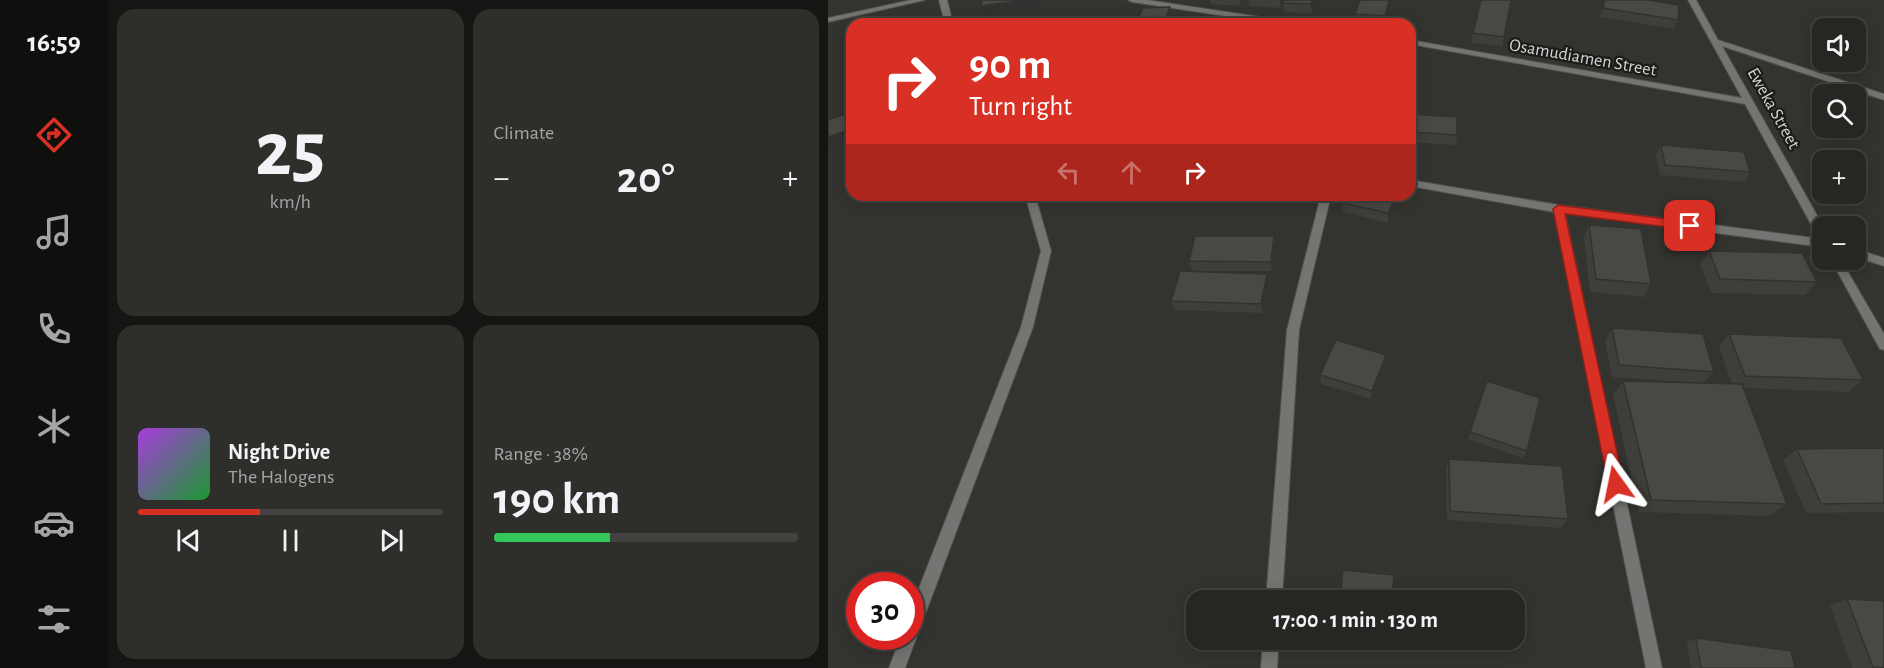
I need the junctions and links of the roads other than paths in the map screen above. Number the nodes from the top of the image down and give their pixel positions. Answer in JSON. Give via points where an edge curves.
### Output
{"nodes":[{"id":1,"x":921,"y":0,"type":"edge"},
{"id":2,"x":943,"y":0,"type":"edge"},
{"id":3,"x":1132,"y":0,"type":"edge"},
{"id":4,"x":1692,"y":0,"type":"edge"},
{"id":5,"x":948,"y":18,"type":"edge"},
{"id":6,"x":1253,"y":18,"type":"edge"},
{"id":7,"x":828,"y":20,"type":"edge"},
{"id":8,"x":1717,"y":42,"type":"junction"},
{"id":9,"x":1416,"y":43,"type":"edge"},
{"id":10,"x":1884,"y":97,"type":"edge"},
{"id":11,"x":1750,"y":102,"type":"junction"},
{"id":12,"x":1416,"y":184,"type":"edge"},
{"id":13,"x":1032,"y":201,"type":"edge"},
{"id":14,"x":1325,"y":201,"type":"edge"},
{"id":15,"x":1558,"y":209,"type":"junction"},
{"id":16,"x":1812,"y":217,"type":"edge"},
{"id":17,"x":1812,"y":242,"type":"edge"},
{"id":18,"x":1866,"y":256,"type":"edge"},
{"id":19,"x":1884,"y":262,"type":"edge"},
{"id":20,"x":1842,"y":270,"type":"edge"},
{"id":21,"x":1884,"y":345,"type":"edge"},
{"id":22,"x":1275,"y":590,"type":"edge"},
{"id":23,"x":924,"y":597,"type":"edge"},
{"id":24,"x":904,"y":650,"type":"edge"},
{"id":25,"x":1270,"y":650,"type":"edge"},
{"id":26,"x":897,"y":668,"type":"edge"},
{"id":27,"x":1269,"y":668,"type":"edge"},
{"id":28,"x":1654,"y":668,"type":"edge"}],
"edges":[{"from":1,"to":7,"type":"street"},
{"from":2,"to":5,"type":"street"},
{"from":3,"to":6,"type":"street"},
{"from":4,"to":8,"type":"street","name":"Eweka Street"},
{"from":8,"to":10,"type":"street"},
{"from":8,"to":11,"type":"street","name":"Eweka Street"},
{"from":9,"to":11,"type":"street","name":"Osamudiamen Street"},
{"from":11,"to":16,"type":"street","name":"Eweka Street"},
{"from":12,"to":15,"type":"street"},
{"from":13,"to":23,"type":"street","via":[[1046,251],[1027,327]]},
{"from":14,"to":22,"type":"street","via":[[1293,330]]},
{"from":15,"to":17,"type":"street"},
{"from":15,"to":28,"type":"street"},
{"from":18,"to":19,"type":"street"},
{"from":20,"to":21,"type":"street"},
{"from":24,"to":26,"type":"street"},
{"from":25,"to":27,"type":"street"}]}
